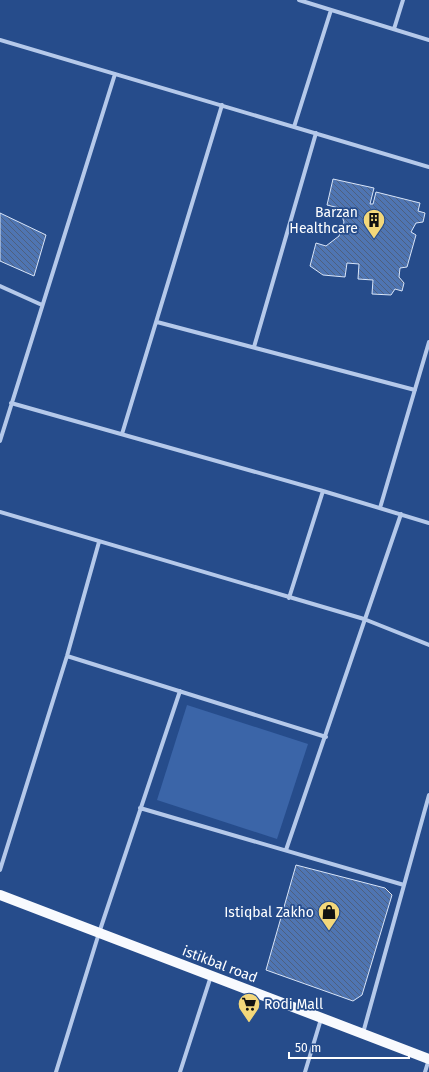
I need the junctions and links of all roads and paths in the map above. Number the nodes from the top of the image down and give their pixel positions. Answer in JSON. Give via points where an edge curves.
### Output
{"nodes":[{"id":1,"x":299,"y":0,"type":"edge"},
{"id":2,"x":403,"y":0,"type":"edge"},
{"id":3,"x":331,"y":10,"type":"junction"},
{"id":4,"x":394,"y":29,"type":"junction"},
{"id":5,"x":0,"y":40,"type":"edge"},
{"id":6,"x":429,"y":40,"type":"edge"},
{"id":7,"x":115,"y":74,"type":"junction"},
{"id":8,"x":222,"y":105,"type":"junction"},
{"id":9,"x":294,"y":127,"type":"junction"},
{"id":10,"x":316,"y":133,"type":"junction"},
{"id":11,"x":429,"y":167,"type":"edge"},
{"id":12,"x":0,"y":286,"type":"edge"},
{"id":13,"x":42,"y":306,"type":"junction"},
{"id":14,"x":157,"y":322,"type":"junction"},
{"id":15,"x":429,"y":342,"type":"edge"},
{"id":16,"x":254,"y":347,"type":"junction"},
{"id":17,"x":415,"y":390,"type":"junction"},
{"id":18,"x":11,"y":403,"type":"junction"},
{"id":19,"x":122,"y":434,"type":"junction"},
{"id":20,"x":0,"y":441,"type":"edge"},
{"id":21,"x":323,"y":491,"type":"junction"},
{"id":22,"x":380,"y":508,"type":"junction"},
{"id":23,"x":0,"y":512,"type":"edge"},
{"id":24,"x":401,"y":514,"type":"junction"},
{"id":25,"x":429,"y":523,"type":"edge"},
{"id":26,"x":100,"y":542,"type":"junction"},
{"id":27,"x":289,"y":598,"type":"junction"},
{"id":28,"x":364,"y":620,"type":"junction"},
{"id":29,"x":429,"y":645,"type":"edge"},
{"id":30,"x":67,"y":656,"type":"junction"},
{"id":31,"x":180,"y":691,"type":"junction"},
{"id":32,"x":326,"y":737,"type":"junction"},
{"id":33,"x":429,"y":795,"type":"edge"},
{"id":34,"x":140,"y":808,"type":"junction"},
{"id":35,"x":286,"y":850,"type":"junction"},
{"id":36,"x":0,"y":870,"type":"edge"},
{"id":37,"x":404,"y":885,"type":"junction"},
{"id":38,"x":0,"y":895,"type":"edge"},
{"id":39,"x":99,"y":933,"type":"junction"},
{"id":40,"x":211,"y":975,"type":"junction"},
{"id":41,"x":321,"y":1018,"type":"junction"},
{"id":42,"x":363,"y":1034,"type":"junction"},
{"id":43,"x":429,"y":1059,"type":"edge"},
{"id":44,"x":56,"y":1072,"type":"edge"},
{"id":45,"x":180,"y":1072,"type":"edge"},
{"id":46,"x":305,"y":1072,"type":"edge"},
{"id":47,"x":425,"y":1072,"type":"edge"}],
"edges":[{"from":1,"to":3,"type":"street"},
{"from":2,"to":4,"type":"street"},
{"from":3,"to":4,"type":"street"},
{"from":3,"to":9,"type":"street"},
{"from":4,"to":6,"type":"street"},
{"from":5,"to":7,"type":"street"},
{"from":7,"to":8,"type":"street"},
{"from":7,"to":13,"type":"street"},
{"from":8,"to":9,"type":"street"},
{"from":8,"to":14,"type":"street"},
{"from":9,"to":10,"type":"street"},
{"from":10,"to":11,"type":"street"},
{"from":10,"to":16,"type":"street"},
{"from":12,"to":13,"type":"street"},
{"from":13,"to":18,"type":"street"},
{"from":14,"to":16,"type":"street"},
{"from":14,"to":19,"type":"street"},
{"from":15,"to":17,"type":"street"},
{"from":16,"to":17,"type":"street"},
{"from":17,"to":22,"type":"street"},
{"from":18,"to":19,"type":"street"},
{"from":18,"to":20,"type":"street"},
{"from":19,"to":21,"type":"street"},
{"from":21,"to":22,"type":"street"},
{"from":21,"to":27,"type":"street"},
{"from":22,"to":24,"type":"street"},
{"from":23,"to":26,"type":"street"},
{"from":24,"to":25,"type":"street"},
{"from":24,"to":28,"type":"street"},
{"from":26,"to":27,"type":"street"},
{"from":26,"to":30,"type":"street"},
{"from":27,"to":28,"type":"street"},
{"from":28,"to":29,"type":"street"},
{"from":28,"to":32,"type":"street"},
{"from":30,"to":31,"type":"street"},
{"from":30,"to":36,"type":"street"},
{"from":31,"to":32,"type":"street"},
{"from":31,"to":34,"type":"street"},
{"from":32,"to":35,"type":"street"},
{"from":33,"to":37,"type":"street"},
{"from":34,"to":35,"type":"street"},
{"from":34,"to":39,"type":"street"},
{"from":35,"to":37,"type":"street"},
{"from":37,"to":42,"type":"street"},
{"from":38,"to":39,"type":"main road","name":"istikbal road"},
{"from":39,"to":40,"type":"main road","name":"istikbal road"},
{"from":39,"to":44,"type":"street"},
{"from":40,"to":41,"type":"main road","name":"istikbal road"},
{"from":40,"to":45,"type":"street"},
{"from":41,"to":42,"type":"main road","name":"istikbal road"},
{"from":41,"to":46,"type":"street"},
{"from":42,"to":43,"type":"main road","name":"istikbal road"},
{"from":43,"to":47,"type":"street"}]}
